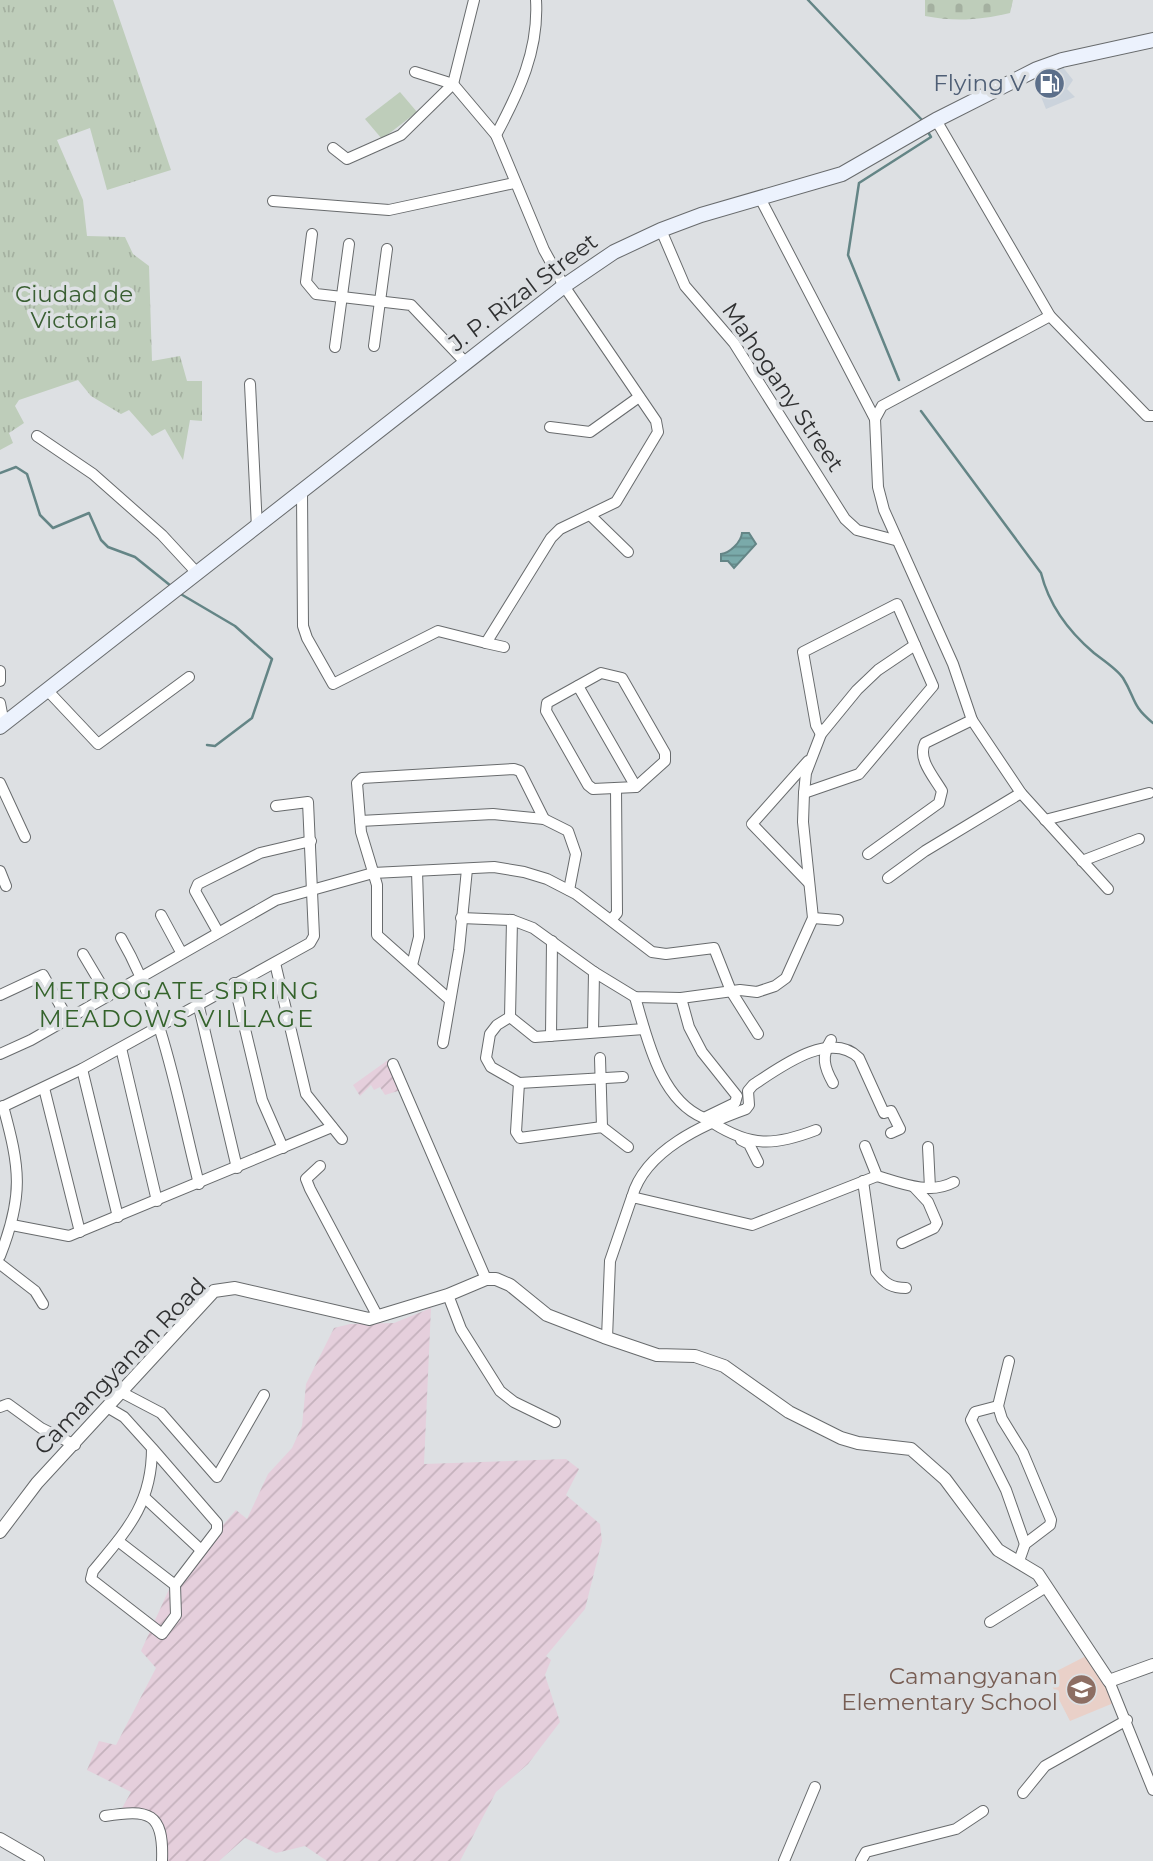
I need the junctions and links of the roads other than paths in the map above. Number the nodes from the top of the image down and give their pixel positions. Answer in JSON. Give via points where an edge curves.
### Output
{"nodes":[{"id":1,"x":474,"y":0,"type":"edge"},
{"id":2,"x":536,"y":0,"type":"edge"},
{"id":3,"x":1153,"y":40,"type":"edge"},
{"id":4,"x":415,"y":72,"type":"dead end"},
{"id":5,"x":453,"y":84,"type":"junction"},
{"id":6,"x":936,"y":120,"type":"junction"},
{"id":7,"x":496,"y":135,"type":"junction"},
{"id":8,"x":333,"y":148,"type":"dead end"},
{"id":9,"x":514,"y":183,"type":"junction"},
{"id":10,"x":760,"y":198,"type":"junction"},
{"id":11,"x":273,"y":201,"type":"dead end"},
{"id":12,"x":661,"y":230,"type":"junction"},
{"id":13,"x":312,"y":234,"type":"dead end"},
{"id":14,"x":349,"y":244,"type":"dead end"},
{"id":15,"x":387,"y":249,"type":"dead end"},
{"id":16,"x":564,"y":286,"type":"junction"},
{"id":17,"x":342,"y":298,"type":"junction"},
{"id":18,"x":381,"y":304,"type":"junction"},
{"id":19,"x":1049,"y":316,"type":"junction"},
{"id":20,"x":374,"y":346,"type":"dead end"},
{"id":21,"x":335,"y":347,"type":"dead end"},
{"id":22,"x":466,"y":363,"type":"junction"},
{"id":23,"x":250,"y":384,"type":"dead end"},
{"id":24,"x":639,"y":397,"type":"junction"},
{"id":25,"x":1153,"y":416,"type":"edge"},
{"id":26,"x":875,"y":419,"type":"junction"},
{"id":27,"x":550,"y":428,"type":"dead end"},
{"id":28,"x":37,"y":436,"type":"dead end"},
{"id":29,"x":302,"y":493,"type":"junction"},
{"id":30,"x":591,"y":516,"type":"junction"},
{"id":31,"x":257,"y":528,"type":"junction"},
{"id":32,"x":895,"y":540,"type":"junction"},
{"id":33,"x":628,"y":552,"type":"dead end"},
{"id":34,"x":194,"y":577,"type":"junction"},
{"id":35,"x":486,"y":643,"type":"junction"},
{"id":36,"x":915,"y":645,"type":"junction"},
{"id":37,"x":503,"y":647,"type":"dead end"},
{"id":38,"x":0,"y":671,"type":"edge"},
{"id":39,"x":189,"y":677,"type":"dead end"},
{"id":40,"x":0,"y":681,"type":"edge"},
{"id":41,"x":578,"y":686,"type":"junction"},
{"id":42,"x":48,"y":691,"type":"junction"},
{"id":43,"x":0,"y":702,"type":"edge"},
{"id":44,"x":972,"y":720,"type":"junction"},
{"id":45,"x":2,"y":726,"type":"edge"},
{"id":46,"x":821,"y":734,"type":"junction"},
{"id":47,"x":813,"y":755,"type":"junction"},
{"id":48,"x":0,"y":783,"type":"edge"},
{"id":49,"x":636,"y":787,"type":"junction"},
{"id":50,"x":616,"y":789,"type":"junction"},
{"id":51,"x":803,"y":793,"type":"junction"},
{"id":52,"x":1021,"y":793,"type":"junction"},
{"id":53,"x":1149,"y":793,"type":"dead end"},
{"id":54,"x":276,"y":806,"type":"dead end"},
{"id":55,"x":544,"y":819,"type":"junction"},
{"id":56,"x":1045,"y":820,"type":"junction"},
{"id":57,"x":360,"y":821,"type":"junction"},
{"id":58,"x":25,"y":838,"type":"dead end"},
{"id":59,"x":1139,"y":839,"type":"dead end"},
{"id":60,"x":311,"y":841,"type":"junction"},
{"id":61,"x":869,"y":854,"type":"dead end"},
{"id":62,"x":1082,"y":861,"type":"junction"},
{"id":63,"x":467,"y":869,"type":"junction"},
{"id":64,"x":0,"y":870,"type":"edge"},
{"id":65,"x":417,"y":871,"type":"junction"},
{"id":66,"x":373,"y":873,"type":"junction"},
{"id":67,"x":888,"y":878,"type":"dead end"},
{"id":68,"x":808,"y":882,"type":"junction"},
{"id":69,"x":6,"y":886,"type":"dead end"},
{"id":70,"x":1108,"y":889,"type":"dead end"},
{"id":71,"x":312,"y":890,"type":"junction"},
{"id":72,"x":569,"y":890,"type":"junction"},
{"id":73,"x":161,"y":915,"type":"dead end"},
{"id":74,"x":461,"y":918,"type":"junction"},
{"id":75,"x":813,"y":918,"type":"junction"},
{"id":76,"x":512,"y":920,"type":"junction"},
{"id":77,"x":611,"y":920,"type":"junction"},
{"id":78,"x":838,"y":920,"type":"dead end"},
{"id":79,"x":218,"y":932,"type":"junction"},
{"id":80,"x":121,"y":938,"type":"dead end"},
{"id":81,"x":552,"y":941,"type":"junction"},
{"id":82,"x":181,"y":952,"type":"junction"},
{"id":83,"x":83,"y":954,"type":"dead end"},
{"id":84,"x":275,"y":963,"type":"junction"},
{"id":85,"x":412,"y":965,"type":"junction"},
{"id":86,"x":594,"y":972,"type":"junction"},
{"id":87,"x":142,"y":978,"type":"junction"},
{"id":88,"x":234,"y":983,"type":"junction"},
{"id":89,"x":731,"y":991,"type":"junction"},
{"id":90,"x":0,"y":995,"type":"edge"},
{"id":91,"x":108,"y":996,"type":"junction"},
{"id":92,"x":635,"y":997,"type":"junction"},
{"id":93,"x":681,"y":998,"type":"junction"},
{"id":94,"x":450,"y":1000,"type":"junction"},
{"id":95,"x":198,"y":1003,"type":"junction"},
{"id":96,"x":510,"y":1017,"type":"junction"},
{"id":97,"x":68,"y":1018,"type":"junction"},
{"id":98,"x":158,"y":1025,"type":"junction"},
{"id":99,"x":644,"y":1029,"type":"junction"},
{"id":100,"x":593,"y":1032,"type":"junction"},
{"id":101,"x":758,"y":1034,"type":"dead end"},
{"id":102,"x":551,"y":1036,"type":"junction"},
{"id":103,"x":443,"y":1043,"type":"dead end"},
{"id":104,"x":828,"y":1044,"type":"junction"},
{"id":105,"x":121,"y":1048,"type":"junction"},
{"id":106,"x":0,"y":1054,"type":"edge"},
{"id":107,"x":600,"y":1058,"type":"dead end"},
{"id":108,"x":393,"y":1064,"type":"dead end"},
{"id":109,"x":82,"y":1069,"type":"junction"},
{"id":110,"x":623,"y":1077,"type":"dead end"},
{"id":111,"x":600,"y":1079,"type":"junction"},
{"id":112,"x":519,"y":1083,"type":"junction"},
{"id":113,"x":833,"y":1083,"type":"dead end"},
{"id":114,"x":44,"y":1088,"type":"junction"},
{"id":115,"x":2,"y":1107,"type":"edge"},
{"id":116,"x":726,"y":1118,"type":"junction"},
{"id":117,"x":713,"y":1123,"type":"junction"},
{"id":118,"x":332,"y":1127,"type":"junction"},
{"id":119,"x":602,"y":1128,"type":"junction"},
{"id":120,"x":816,"y":1130,"type":"dead end"},
{"id":121,"x":891,"y":1133,"type":"dead end"},
{"id":122,"x":736,"y":1137,"type":"junction"},
{"id":123,"x":342,"y":1139,"type":"dead end"},
{"id":124,"x":864,"y":1146,"type":"dead end"},
{"id":125,"x":628,"y":1147,"type":"dead end"},
{"id":126,"x":928,"y":1147,"type":"dead end"},
{"id":127,"x":284,"y":1148,"type":"junction"},
{"id":128,"x":758,"y":1162,"type":"dead end"},
{"id":129,"x":320,"y":1166,"type":"dead end"},
{"id":130,"x":237,"y":1168,"type":"junction"},
{"id":131,"x":877,"y":1176,"type":"junction"},
{"id":132,"x":863,"y":1181,"type":"junction"},
{"id":133,"x":954,"y":1182,"type":"dead end"},
{"id":134,"x":199,"y":1184,"type":"junction"},
{"id":135,"x":915,"y":1187,"type":"junction"},
{"id":136,"x":930,"y":1188,"type":"junction"},
{"id":137,"x":632,"y":1197,"type":"junction"},
{"id":138,"x":157,"y":1201,"type":"junction"},
{"id":139,"x":118,"y":1217,"type":"junction"},
{"id":140,"x":12,"y":1225,"type":"junction"},
{"id":141,"x":80,"y":1232,"type":"junction"},
{"id":142,"x":902,"y":1243,"type":"dead end"},
{"id":143,"x":0,"y":1256,"type":"edge"},
{"id":144,"x":0,"y":1264,"type":"edge"},
{"id":145,"x":486,"y":1279,"type":"junction"},
{"id":146,"x":906,"y":1288,"type":"dead end"},
{"id":147,"x":448,"y":1295,"type":"junction"},
{"id":148,"x":43,"y":1304,"type":"dead end"},
{"id":149,"x":378,"y":1317,"type":"junction"},
{"id":150,"x":607,"y":1338,"type":"junction"},
{"id":151,"x":1009,"y":1361,"type":"dead end"},
{"id":152,"x":121,"y":1392,"type":"junction"},
{"id":153,"x":264,"y":1395,"type":"dead end"},
{"id":154,"x":998,"y":1406,"type":"junction"},
{"id":155,"x":107,"y":1407,"type":"junction"},
{"id":156,"x":0,"y":1408,"type":"edge"},
{"id":157,"x":555,"y":1422,"type":"dead end"},
{"id":158,"x":75,"y":1445,"type":"junction"},
{"id":159,"x":152,"y":1448,"type":"junction"},
{"id":160,"x":144,"y":1497,"type":"junction"},
{"id":161,"x":3,"y":1524,"type":"edge"},
{"id":162,"x":118,"y":1541,"type":"junction"},
{"id":163,"x":1025,"y":1545,"type":"junction"},
{"id":164,"x":201,"y":1550,"type":"junction"},
{"id":165,"x":1019,"y":1561,"type":"junction"},
{"id":166,"x":175,"y":1585,"type":"junction"},
{"id":167,"x":1046,"y":1587,"type":"junction"},
{"id":168,"x":990,"y":1622,"type":"dead end"},
{"id":169,"x":1153,"y":1665,"type":"edge"},
{"id":170,"x":1109,"y":1681,"type":"junction"},
{"id":171,"x":1127,"y":1720,"type":"junction"},
{"id":172,"x":814,"y":1787,"type":"dead end"},
{"id":173,"x":1153,"y":1790,"type":"edge"},
{"id":174,"x":1023,"y":1793,"type":"dead end"},
{"id":175,"x":983,"y":1811,"type":"dead end"},
{"id":176,"x":105,"y":1816,"type":"dead end"},
{"id":177,"x":0,"y":1839,"type":"edge"},
{"id":178,"x":38,"y":1861,"type":"edge"},
{"id":179,"x":162,"y":1861,"type":"edge"},
{"id":180,"x":784,"y":1861,"type":"edge"},
{"id":181,"x":861,"y":1861,"type":"edge"}],
"edges":[{"from":1,"to":5,"type":"street"},
{"from":2,"to":7,"type":"street","via":[[524,80]]},
{"from":3,"to":6,"type":"main road","name":"J. P. Rizal Street","via":[[1062,60]]},
{"from":4,"to":5,"type":"street"},
{"from":5,"to":7,"type":"street"},
{"from":5,"to":8,"type":"street","via":[[401,135],[347,159]]},
{"from":6,"to":10,"type":"main road","name":"J. P. Rizal Street","via":[[842,174]]},
{"from":6,"to":19,"type":"street"},
{"from":7,"to":9,"type":"street"},
{"from":9,"to":11,"type":"street","via":[[389,211]]},
{"from":9,"to":16,"type":"street"},
{"from":10,"to":12,"type":"main road","name":"J. P. Rizal Street"},
{"from":10,"to":26,"type":"street"},
{"from":12,"to":16,"type":"main road","name":"J. P. Rizal Street","via":[[614,252]]},
{"from":12,"to":32,"type":"street","name":"Mahogany Street","via":[[685,286],[734,343],[845,519],[858,530]]},
{"from":13,"to":17,"type":"street","via":[[306,282],[316,294]]},
{"from":14,"to":17,"type":"street"},
{"from":15,"to":18,"type":"street"},
{"from":16,"to":22,"type":"main road","name":"J. P. Rizal Street"},
{"from":16,"to":24,"type":"street"},
{"from":17,"to":18,"type":"street"},
{"from":17,"to":21,"type":"street"},
{"from":18,"to":20,"type":"street"},
{"from":18,"to":22,"type":"street","via":[[417,309]]},
{"from":19,"to":25,"type":"street","via":[[1144,413]]},
{"from":19,"to":26,"type":"street","via":[[883,406]]},
{"from":22,"to":29,"type":"main road","name":"J. P. Rizal Street"},
{"from":23,"to":31,"type":"street"},
{"from":24,"to":27,"type":"street","via":[[590,432]]},
{"from":24,"to":30,"type":"street","via":[[659,432],[616,502]]},
{"from":26,"to":32,"type":"street","via":[[878,486]]},
{"from":28,"to":34,"type":"street","via":[[93,474],[162,535]]},
{"from":29,"to":31,"type":"main road","name":"J. P. Rizal Street"},
{"from":29,"to":35,"type":"street","via":[[303,625],[332,684],[438,631]]},
{"from":30,"to":33,"type":"street"},
{"from":30,"to":35,"type":"street","via":[[560,529],[551,538]]},
{"from":31,"to":34,"type":"main road","name":"J. P. Rizal Street"},
{"from":32,"to":44,"type":"street","via":[[953,664]]},
{"from":34,"to":42,"type":"main road","name":"J. P. Rizal Street"},
{"from":35,"to":37,"type":"street"},
{"from":36,"to":46,"type":"street","via":[[878,670]]},
{"from":36,"to":46,"type":"street","via":[[897,604],[803,652]]},
{"from":36,"to":51,"type":"street","via":[[933,686],[859,774]]},
{"from":38,"to":40,"type":"street"},
{"from":39,"to":42,"type":"street","via":[[98,744]]},
{"from":41,"to":49,"type":"street"},
{"from":41,"to":49,"type":"street","via":[[601,673],[622,678],[665,753],[665,761]]},
{"from":41,"to":50,"type":"street","via":[[548,703],[545,711],[587,785]]},
{"from":42,"to":45,"type":"main road","name":"J. P. Rizal Street"},
{"from":43,"to":45,"type":"street"},
{"from":44,"to":52,"type":"street"},
{"from":44,"to":61,"type":"street","via":[[925,743],[922,749],[923,760],[942,791],[939,803]]},
{"from":46,"to":47,"type":"street"},
{"from":47,"to":51,"type":"street"},
{"from":47,"to":68,"type":"street","via":[[752,824]]},
{"from":48,"to":58,"type":"street"},
{"from":49,"to":50,"type":"street"},
{"from":50,"to":77,"type":"street","via":[[617,913]]},
{"from":51,"to":68,"type":"street"},
{"from":52,"to":56,"type":"street"},
{"from":52,"to":67,"type":"street"},
{"from":53,"to":56,"type":"street"},
{"from":54,"to":60,"type":"street","via":[[308,802]]},
{"from":55,"to":57,"type":"street","via":[[493,814]]},
{"from":55,"to":57,"type":"street","via":[[520,771],[513,769],[362,778],[357,783]]},
{"from":55,"to":72,"type":"street","via":[[568,831],[572,842],[576,854]]},
{"from":56,"to":62,"type":"street"},
{"from":57,"to":66,"type":"street"},
{"from":59,"to":62,"type":"street"},
{"from":60,"to":71,"type":"street"},
{"from":60,"to":79,"type":"street","via":[[261,853],[198,884],[195,891]]},
{"from":62,"to":70,"type":"street"},
{"from":63,"to":65,"type":"street"},
{"from":63,"to":72,"type":"street","via":[[524,872]]},
{"from":63,"to":74,"type":"street"},
{"from":64,"to":69,"type":"street"},
{"from":65,"to":66,"type":"street"},
{"from":65,"to":85,"type":"street","via":[[419,937]]},
{"from":66,"to":71,"type":"street"},
{"from":66,"to":85,"type":"street","via":[[377,935]]},
{"from":68,"to":75,"type":"street"},
{"from":71,"to":79,"type":"street","via":[[276,900]]},
{"from":71,"to":84,"type":"street","via":[[314,936]]},
{"from":72,"to":77,"type":"street"},
{"from":73,"to":82,"type":"street"},
{"from":74,"to":76,"type":"street"},
{"from":74,"to":94,"type":"street"},
{"from":75,"to":78,"type":"street"},
{"from":75,"to":89,"type":"street","via":[[786,978],[757,992]]},
{"from":76,"to":81,"type":"street"},
{"from":76,"to":96,"type":"street"},
{"from":77,"to":89,"type":"street","via":[[652,952],[714,948]]},
{"from":79,"to":82,"type":"street"},
{"from":80,"to":87,"type":"street"},
{"from":81,"to":86,"type":"street"},
{"from":81,"to":102,"type":"street"},
{"from":82,"to":87,"type":"street"},
{"from":83,"to":91,"type":"street"},
{"from":84,"to":88,"type":"street"},
{"from":84,"to":118,"type":"street","via":[[301,1080],[306,1094]]},
{"from":85,"to":94,"type":"street"},
{"from":86,"to":92,"type":"street"},
{"from":86,"to":100,"type":"street"},
{"from":87,"to":91,"type":"street"},
{"from":87,"to":98,"type":"street"},
{"from":88,"to":95,"type":"street"},
{"from":88,"to":127,"type":"street","via":[[262,1100]]},
{"from":89,"to":93,"type":"street"},
{"from":89,"to":101,"type":"street"},
{"from":90,"to":97,"type":"street","via":[[43,975]]},
{"from":91,"to":97,"type":"street"},
{"from":92,"to":93,"type":"street"},
{"from":92,"to":99,"type":"street"},
{"from":93,"to":99,"type":"street","via":[[689,1027],[702,1052],[734,1088],[735,1103],[704,1118],[694,1114],[669,1085]]},
{"from":94,"to":103,"type":"street"},
{"from":95,"to":98,"type":"street"},
{"from":95,"to":130,"type":"street"},
{"from":96,"to":102,"type":"street","via":[[535,1037]]},
{"from":96,"to":112,"type":"street","via":[[490,1034],[486,1058],[491,1067]]},
{"from":97,"to":106,"type":"street"},
{"from":98,"to":105,"type":"street"},
{"from":98,"to":134,"type":"street"},
{"from":99,"to":100,"type":"street"},
{"from":100,"to":102,"type":"street"},
{"from":104,"to":113,"type":"street","via":[[824,1066]]},
{"from":104,"to":116,"type":"street","via":[[753,1085],[746,1109]]},
{"from":104,"to":121,"type":"street","via":[[859,1058],[884,1113],[891,1111],[901,1129]]},
{"from":105,"to":109,"type":"street"},
{"from":105,"to":138,"type":"street"},
{"from":107,"to":111,"type":"street"},
{"from":108,"to":145,"type":"street"},
{"from":109,"to":114,"type":"street"},
{"from":109,"to":139,"type":"street"},
{"from":110,"to":111,"type":"street"},
{"from":111,"to":112,"type":"street"},
{"from":111,"to":119,"type":"street"},
{"from":112,"to":119,"type":"street","via":[[516,1132],[520,1138]]},
{"from":114,"to":115,"type":"street"},
{"from":114,"to":141,"type":"street"},
{"from":115,"to":140,"type":"street","via":[[19,1169]]},
{"from":116,"to":117,"type":"street"},
{"from":116,"to":122,"type":"street"},
{"from":117,"to":122,"type":"street"},
{"from":117,"to":137,"type":"street","via":[[651,1162]]},
{"from":118,"to":123,"type":"street"},
{"from":118,"to":127,"type":"street"},
{"from":119,"to":125,"type":"street"},
{"from":120,"to":122,"type":"street","via":[[791,1140],[757,1142]]},
{"from":122,"to":128,"type":"street","via":[[749,1144]]},
{"from":124,"to":131,"type":"street"},
{"from":126,"to":136,"type":"street"},
{"from":127,"to":130,"type":"street"},
{"from":129,"to":149,"type":"street","via":[[306,1179]]},
{"from":130,"to":134,"type":"street"},
{"from":131,"to":132,"type":"street"},
{"from":131,"to":135,"type":"street"},
{"from":132,"to":137,"type":"street","via":[[752,1225]]},
{"from":132,"to":146,"type":"street","via":[[876,1272],[895,1288]]},
{"from":133,"to":136,"type":"street"},
{"from":134,"to":138,"type":"street"},
{"from":135,"to":136,"type":"street"},
{"from":135,"to":142,"type":"street","via":[[937,1223]]},
{"from":137,"to":150,"type":"street","via":[[610,1261]]},
{"from":138,"to":139,"type":"street"},
{"from":139,"to":141,"type":"street"},
{"from":140,"to":141,"type":"street","via":[[69,1236]]},
{"from":140,"to":143,"type":"street"},
{"from":144,"to":148,"type":"street","via":[[35,1291]]},
{"from":145,"to":147,"type":"street","name":"Camangyanan Road"},
{"from":145,"to":150,"type":"street","via":[[510,1285],[547,1315]]},
{"from":147,"to":149,"type":"street","name":"Camangyanan Road"},
{"from":147,"to":157,"type":"street","via":[[461,1329],[500,1391]]},
{"from":149,"to":152,"type":"street","name":"Camangyanan Road","via":[[350,1317],[223,1288],[214,1291]]},
{"from":150,"to":165,"type":"street","via":[[657,1355],[709,1359],[789,1412],[841,1438],[911,1449],[945,1479],[998,1550]]},
{"from":151,"to":154,"type":"street"},
{"from":152,"to":153,"type":"street","via":[[161,1413],[217,1477]]},
{"from":152,"to":155,"type":"street","name":"Camangyanan Road"},
{"from":154,"to":163,"type":"street","via":[[1051,1521]]},
{"from":154,"to":163,"type":"street","via":[[975,1412],[971,1420],[1006,1490]]},
{"from":155,"to":158,"type":"street","name":"Camangyanan Road"},
{"from":155,"to":159,"type":"street","via":[[124,1417]]},
{"from":156,"to":158,"type":"street","via":[[8,1404]]},
{"from":158,"to":161,"type":"street","name":"Camangyanan Road"},
{"from":159,"to":160,"type":"street","via":[[152,1478]]},
{"from":159,"to":164,"type":"street","via":[[217,1523],[217,1530]]},
{"from":160,"to":162,"type":"street"},
{"from":160,"to":164,"type":"street"},
{"from":162,"to":166,"type":"street"},
{"from":162,"to":166,"type":"street","via":[[91,1579],[162,1634],[176,1615]]},
{"from":163,"to":165,"type":"street"},
{"from":164,"to":166,"type":"street"},
{"from":165,"to":167,"type":"street","via":[[1038,1574]]},
{"from":167,"to":168,"type":"street"},
{"from":167,"to":170,"type":"street"},
{"from":169,"to":170,"type":"street"},
{"from":170,"to":171,"type":"street"},
{"from":171,"to":173,"type":"street"},
{"from":171,"to":174,"type":"street","via":[[1045,1766]]},
{"from":172,"to":180,"type":"street"},
{"from":175,"to":181,"type":"street","via":[[956,1829],[866,1852]]},
{"from":176,"to":179,"type":"street","via":[[135,1811],[156,1821],[161,1828]]},
{"from":177,"to":178,"type":"street"}]}
